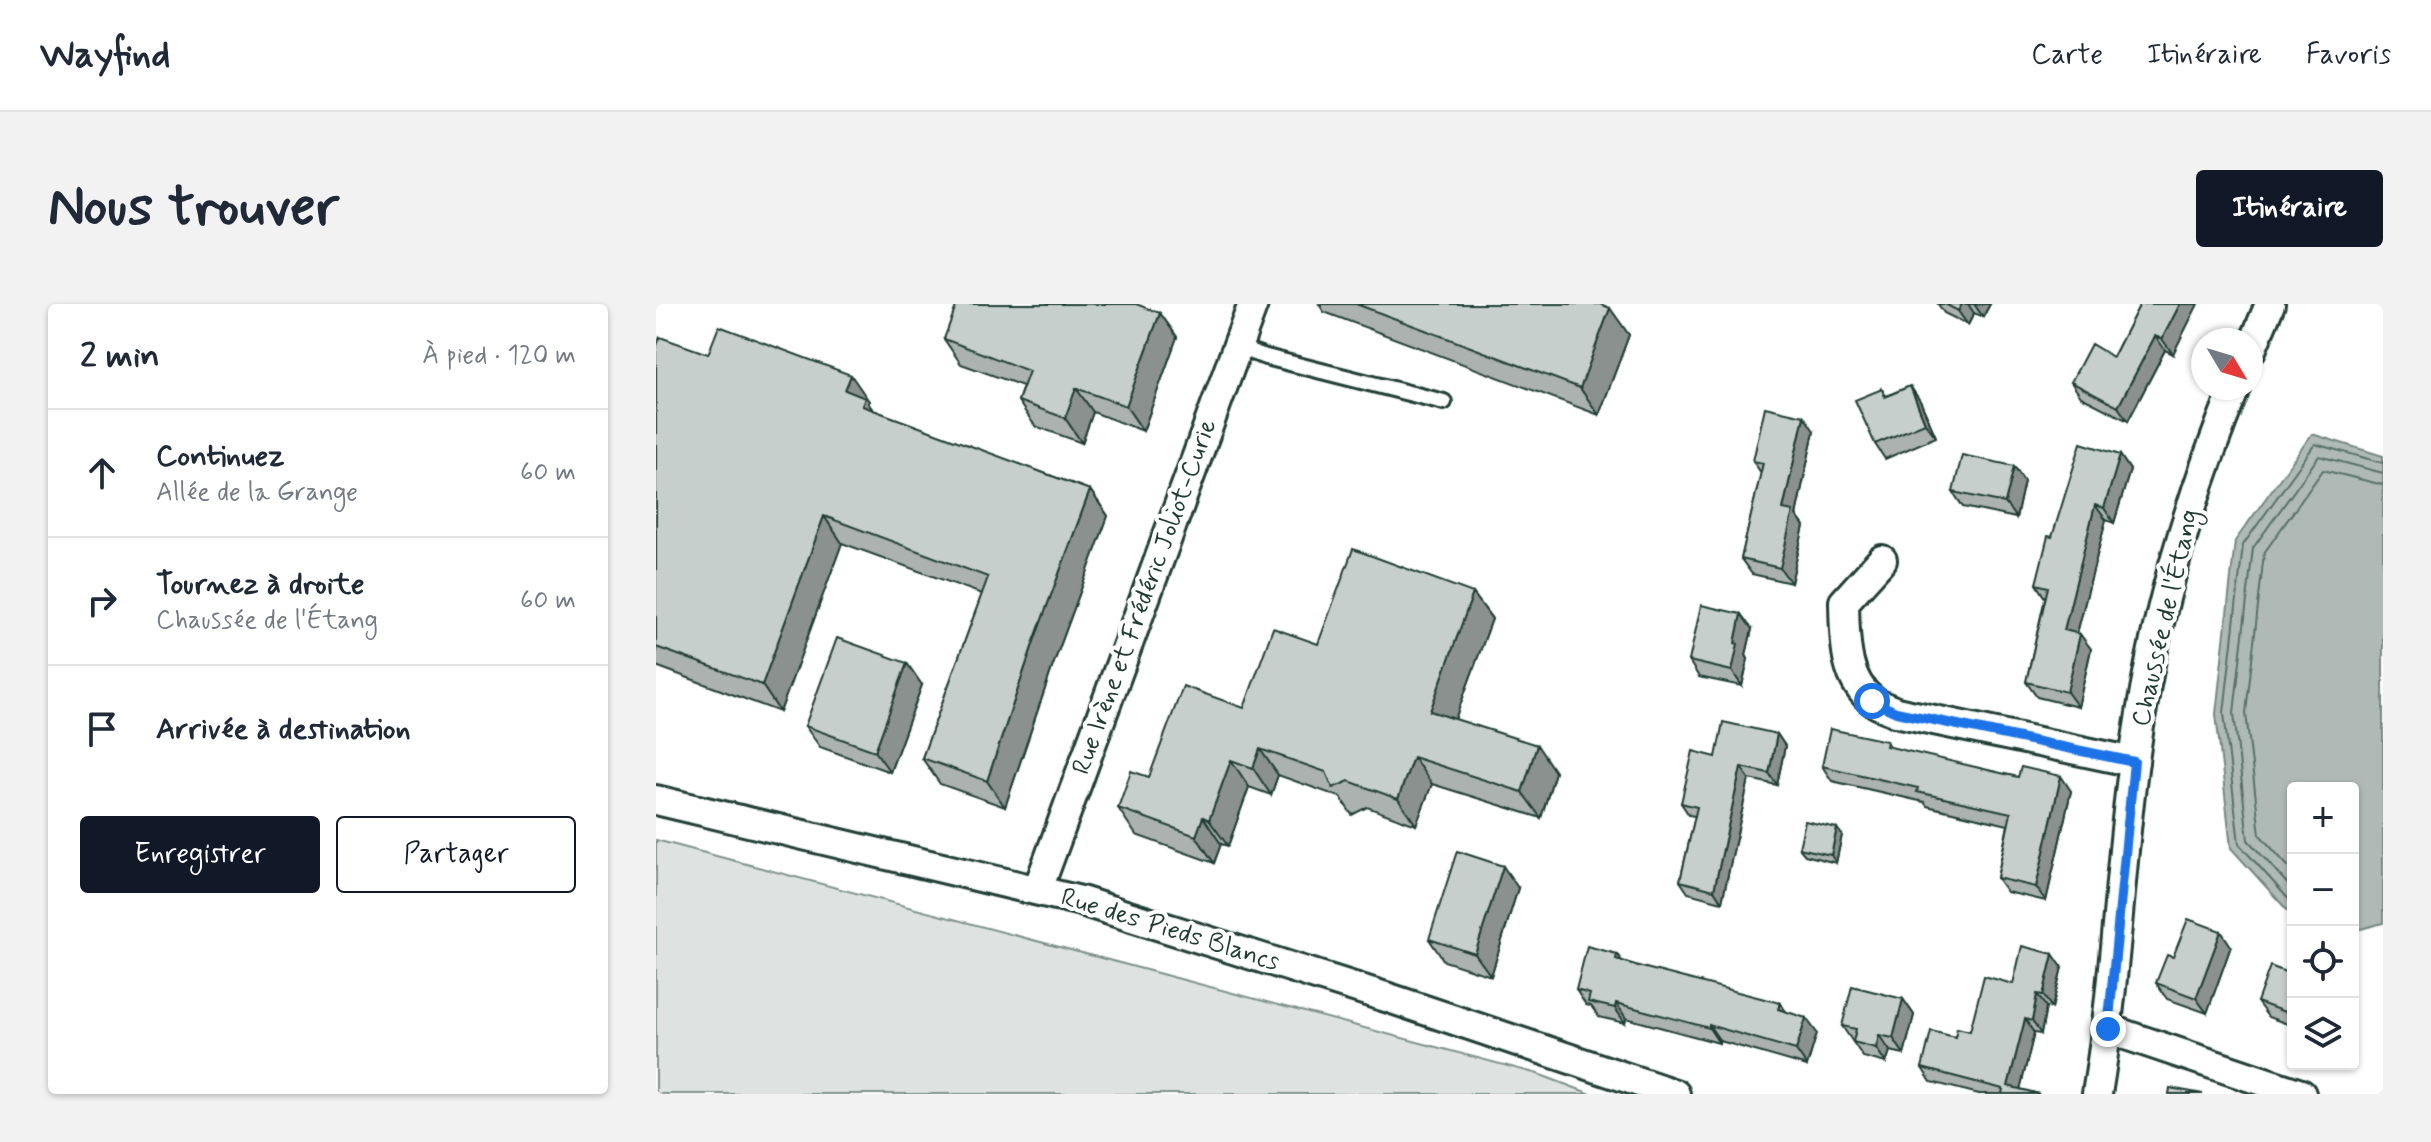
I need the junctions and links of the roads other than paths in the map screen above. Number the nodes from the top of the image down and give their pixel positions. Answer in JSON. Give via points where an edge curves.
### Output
{"nodes":[{"id":1,"x":1253,"y":304,"type":"edge"},
{"id":2,"x":2270,"y":304,"type":"edge"},
{"id":3,"x":2260,"y":328,"type":"edge"},
{"id":4,"x":1237,"y":347,"type":"junction"},
{"id":5,"x":2230,"y":400,"type":"edge"},
{"id":6,"x":1444,"y":402,"type":"dead end"},
{"id":7,"x":1882,"y":560,"type":"dead end"},
{"id":8,"x":2134,"y":762,"type":"junction"},
{"id":9,"x":656,"y":800,"type":"edge"},
{"id":10,"x":1038,"y":889,"type":"junction"},
{"id":11,"x":2108,"y":1029,"type":"junction"},
{"id":12,"x":1675,"y":1094,"type":"edge"},
{"id":13,"x":2097,"y":1094,"type":"edge"},
{"id":14,"x":2301,"y":1094,"type":"edge"}],
"edges":[{"from":1,"to":4,"type":"street","name":"Rue Irène et Frédéric Joliot-Curie"},
{"from":2,"to":3,"type":"street"},
{"from":4,"to":6,"type":"lane"},
{"from":4,"to":10,"type":"street","name":"Rue Irène et Frédéric Joliot-Curie"},
{"from":5,"to":8,"type":"street","name":"Chaussée de l'Étang","via":[[2181,535]]},
{"from":7,"to":8,"type":"street","via":[[1844,602],[1845,648],[1854,676],[1872,701],[1896,712]]},
{"from":8,"to":11,"type":"street","name":"Chaussée de l'Étang"},
{"from":9,"to":10,"type":"street","name":"Rue des Pieds Blancs"},
{"from":10,"to":12,"type":"street","name":"Rue des Pieds Blancs"},
{"from":11,"to":13,"type":"street","name":"Chaussée de l'Étang"},
{"from":11,"to":14,"type":"street"}]}
